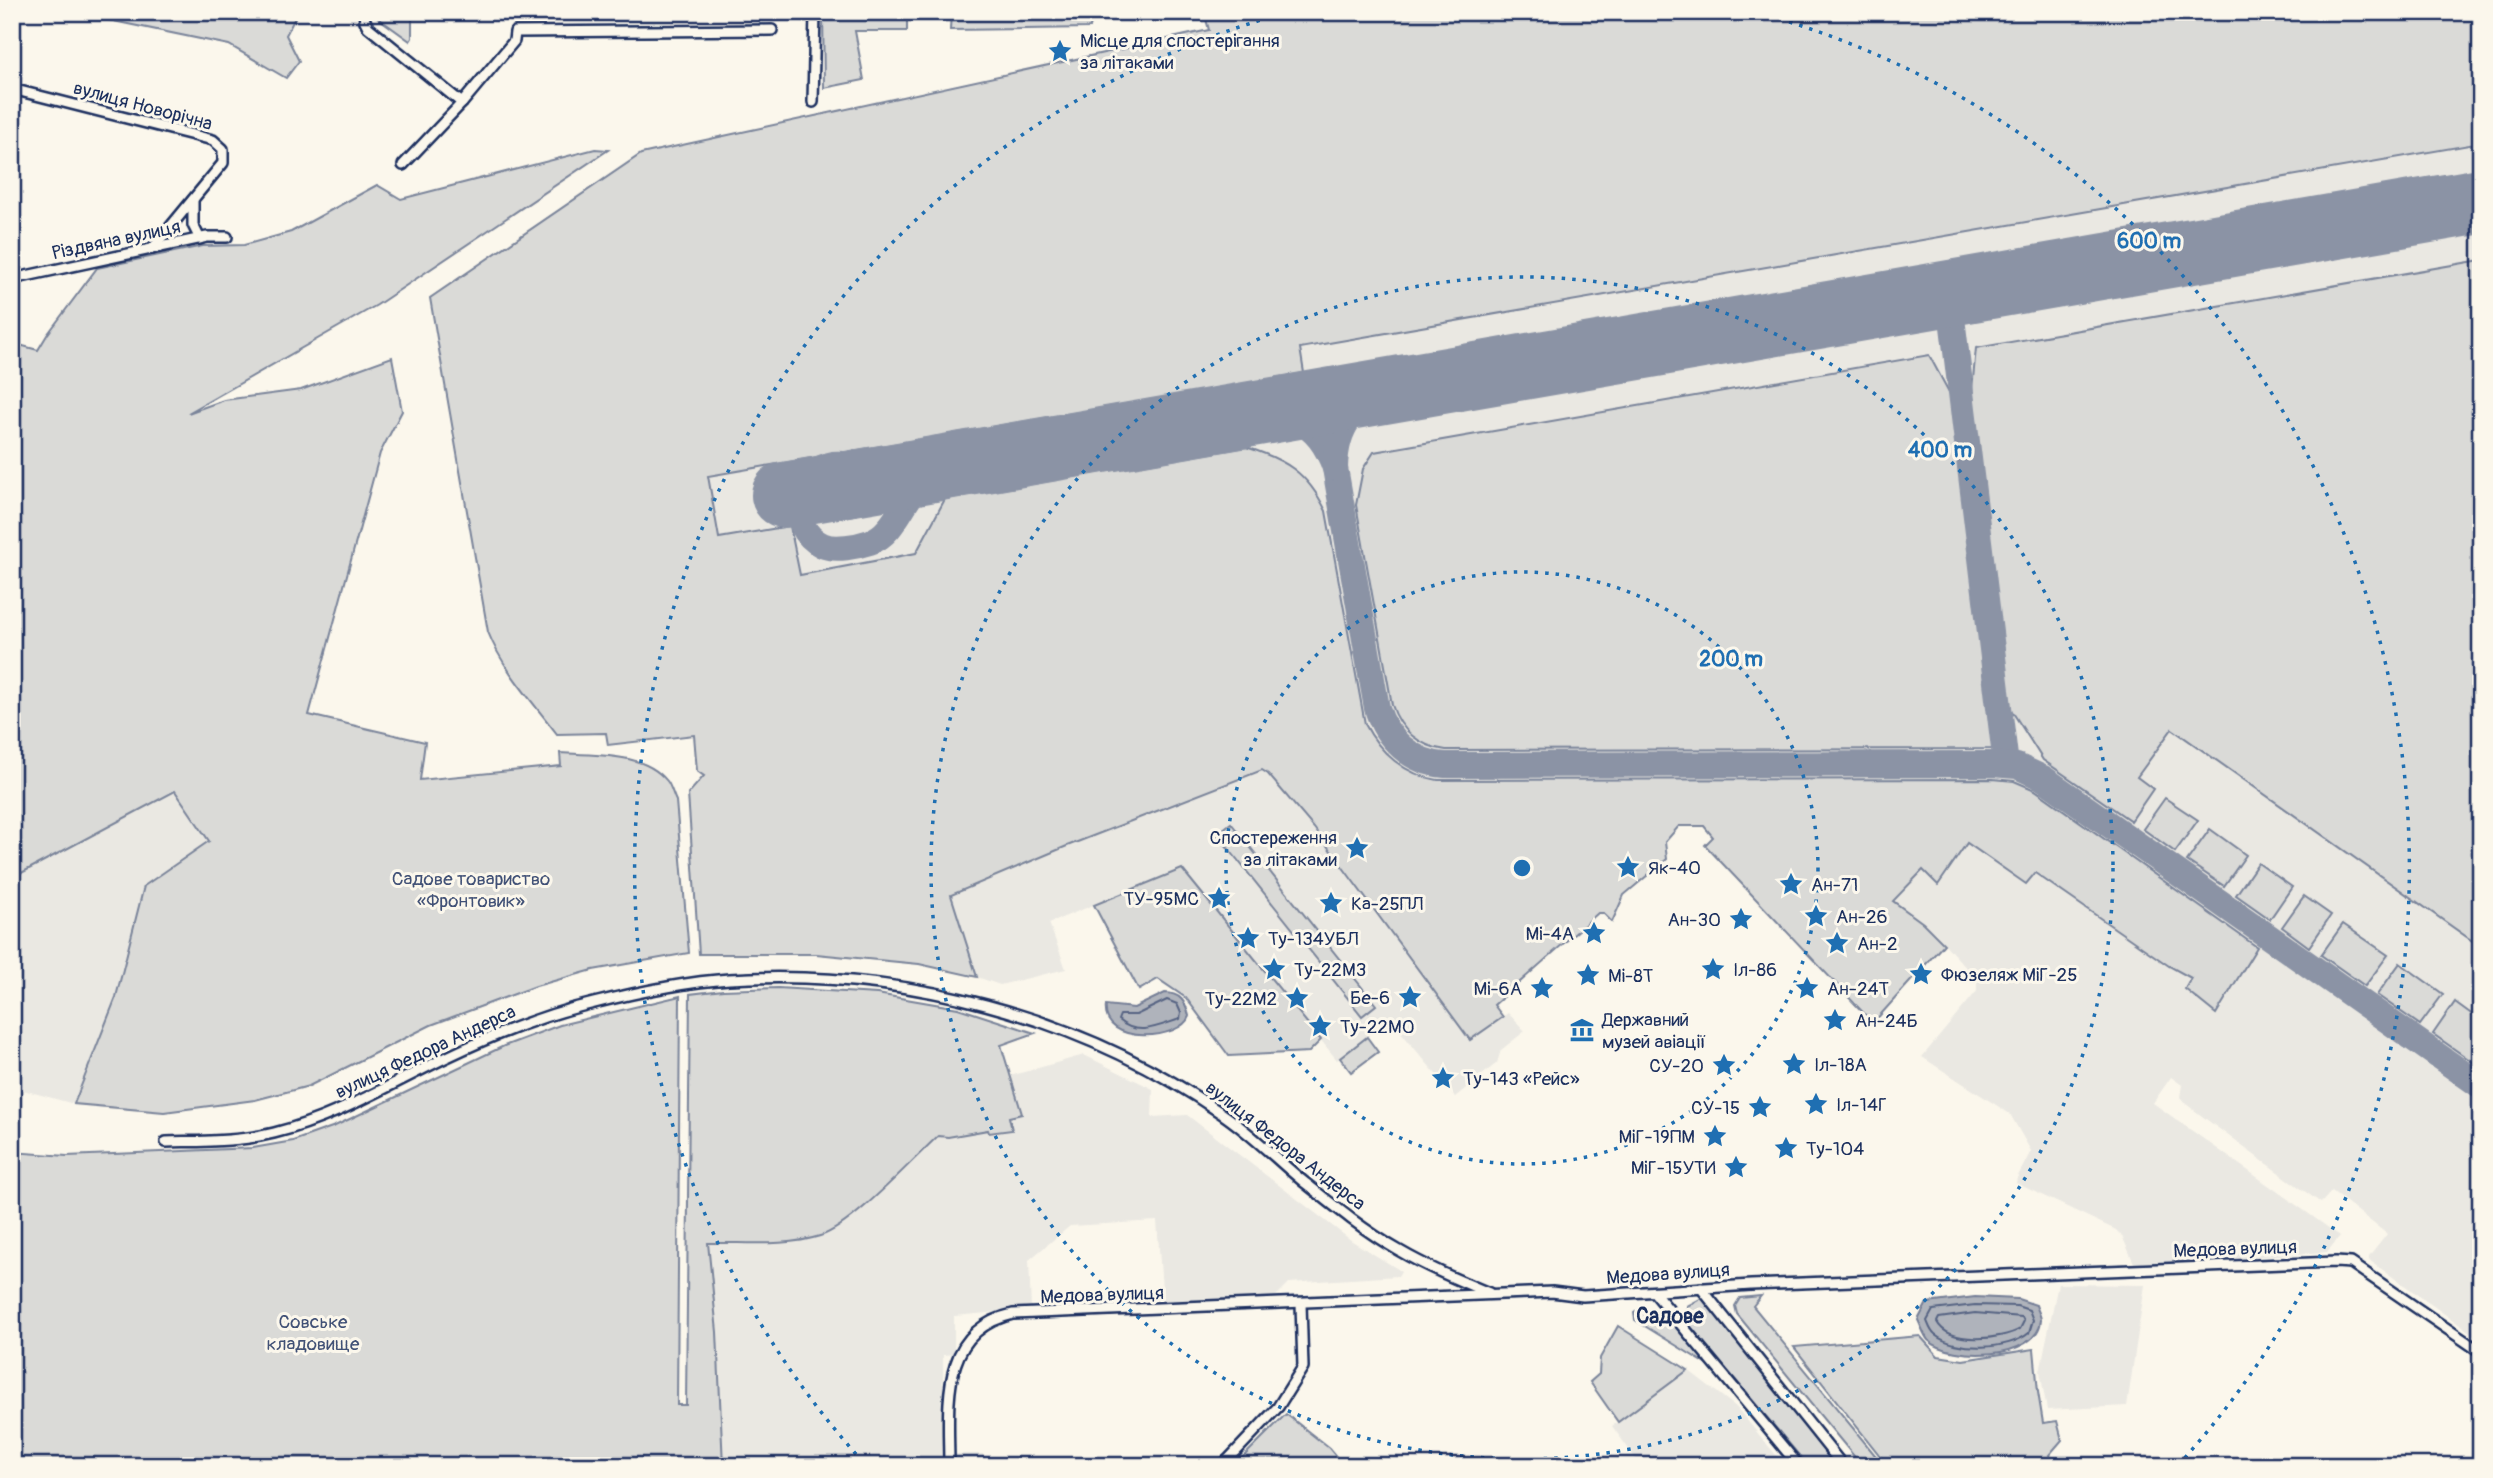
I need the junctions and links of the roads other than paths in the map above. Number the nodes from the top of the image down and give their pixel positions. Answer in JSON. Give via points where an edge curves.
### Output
{"nodes":[{"id":1,"x":364,"y":12,"type":"edge"},
{"id":2,"x":815,"y":12,"type":"edge"},
{"id":3,"x":772,"y":30,"type":"dead end"},
{"id":4,"x":12,"y":89,"type":"edge"},
{"id":5,"x":813,"y":102,"type":"dead end"},
{"id":6,"x":462,"y":103,"type":"junction"},
{"id":7,"x":403,"y":165,"type":"dead end"},
{"id":8,"x":193,"y":200,"type":"junction"},
{"id":9,"x":226,"y":237,"type":"dead end"},
{"id":10,"x":200,"y":239,"type":"junction"},
{"id":11,"x":152,"y":249,"type":"junction"},
{"id":12,"x":12,"y":279,"type":"edge"},
{"id":13,"x":166,"y":1142,"type":"dead end"},
{"id":14,"x":1702,"y":1288,"type":"junction"},
{"id":15,"x":1654,"y":1292,"type":"junction"},
{"id":16,"x":1494,"y":1295,"type":"junction"},
{"id":17,"x":1301,"y":1304,"type":"junction"},
{"id":18,"x":2481,"y":1352,"type":"edge"},
{"id":19,"x":949,"y":1466,"type":"edge"},
{"id":20,"x":1222,"y":1466,"type":"edge"},
{"id":21,"x":1799,"y":1466,"type":"edge"},
{"id":22,"x":1843,"y":1466,"type":"edge"}],
"edges":[{"from":1,"to":6,"type":"street","via":[[368,27]]},
{"from":2,"to":5,"type":"street"},
{"from":3,"to":6,"type":"street","via":[[514,32],[514,41]]},
{"from":4,"to":8,"type":"street","name":"вулиця Новорічна","via":[[213,140],[223,149],[223,163]]},
{"from":6,"to":7,"type":"street"},
{"from":8,"to":10,"type":"street","via":[[193,225]]},
{"from":8,"to":11,"type":"street","name":"вулиця Новорічна"},
{"from":9,"to":10,"type":"street","name":"Різдвяна вулиця"},
{"from":10,"to":11,"type":"street","name":"Різдвяна вулиця"},
{"from":11,"to":12,"type":"street","name":"Різдвяна вулиця"},
{"from":13,"to":16,"type":"street","name":"вулиця Федора Андерса","via":[[238,1139],[318,1119],[512,1028],[604,1001],[728,979],[890,986],[1005,1010],[1119,1052],[1225,1115],[1305,1183],[1397,1250]]},
{"from":14,"to":15,"type":"street","name":"Медова вулиця"},
{"from":14,"to":18,"type":"street","name":"Медова вулиця","via":[[2351,1263]]},
{"from":14,"to":22,"type":"street"},
{"from":15,"to":16,"type":"street","name":"Медова вулиця"},
{"from":15,"to":21,"type":"street"},
{"from":16,"to":17,"type":"street","name":"Медова вулиця"},
{"from":17,"to":19,"type":"street","name":"Медова вулиця","via":[[1013,1314],[985,1323],[971,1336],[949,1385]]},
{"from":17,"to":20,"type":"street","via":[[1303,1367],[1278,1407]]}]}
